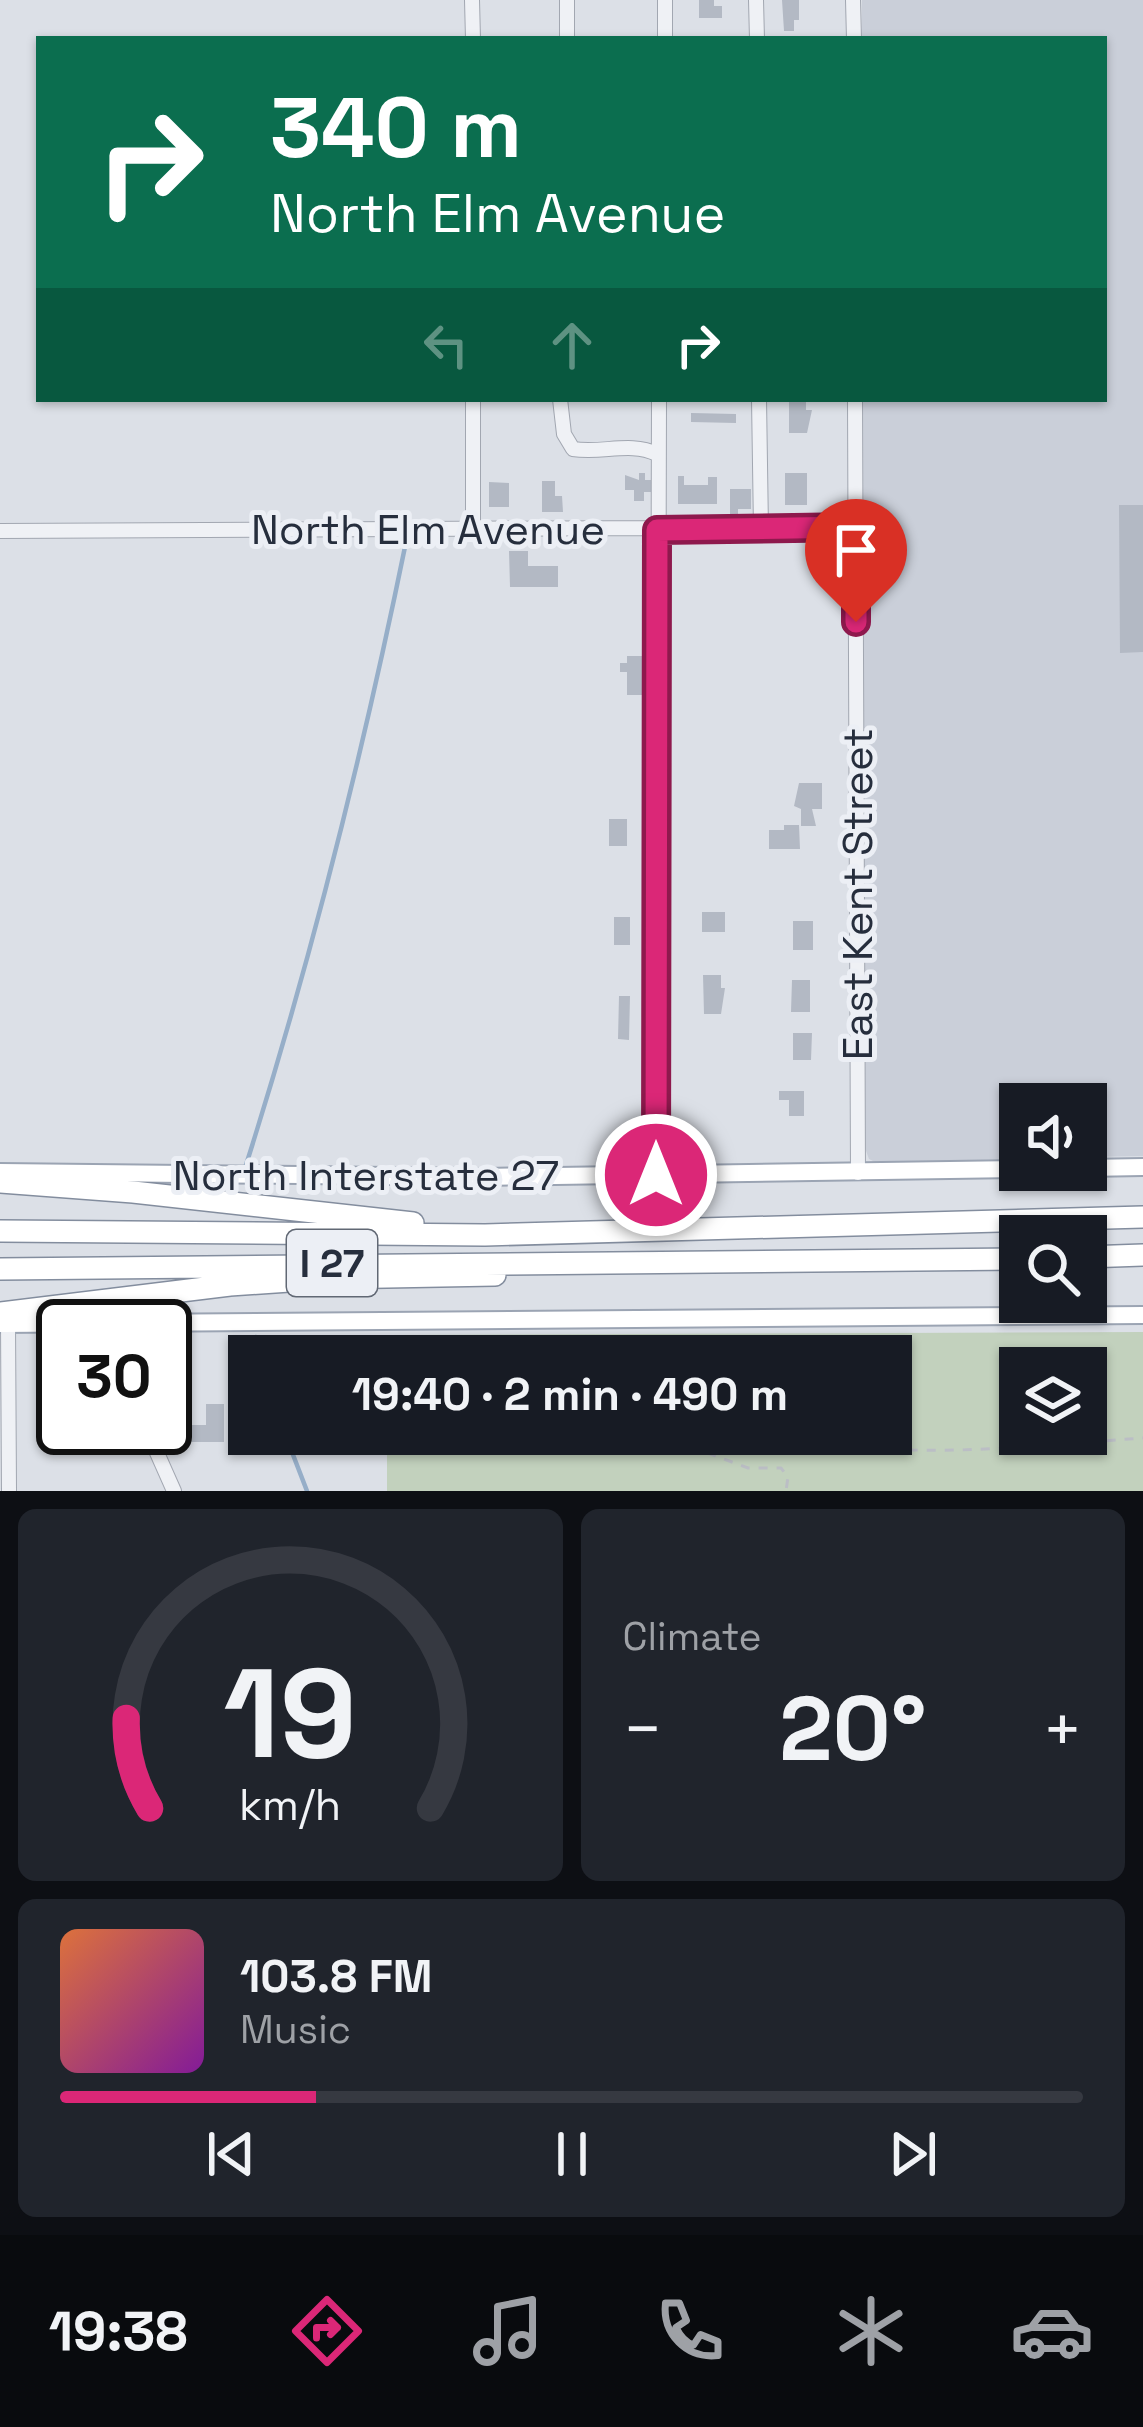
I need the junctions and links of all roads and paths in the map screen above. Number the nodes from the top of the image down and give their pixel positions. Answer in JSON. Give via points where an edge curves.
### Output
{"nodes":[{"id":1,"x":472,"y":0,"type":"edge"},
{"id":2,"x":566,"y":0,"type":"edge"},
{"id":3,"x":665,"y":0,"type":"edge"},
{"id":4,"x":756,"y":0,"type":"edge"},
{"id":5,"x":854,"y":0,"type":"edge"},
{"id":6,"x":472,"y":36,"type":"edge"},
{"id":7,"x":567,"y":36,"type":"edge"},
{"id":8,"x":665,"y":36,"type":"edge"},
{"id":9,"x":757,"y":36,"type":"edge"},
{"id":10,"x":854,"y":36,"type":"edge"},
{"id":11,"x":473,"y":402,"type":"edge"},
{"id":12,"x":560,"y":402,"type":"edge"},
{"id":13,"x":659,"y":402,"type":"edge"},
{"id":14,"x":760,"y":402,"type":"edge"},
{"id":15,"x":855,"y":402,"type":"edge"},
{"id":16,"x":657,"y":454,"type":"junction"},
{"id":17,"x":856,"y":527,"type":"junction"},
{"id":18,"x":473,"y":528,"type":"junction"},
{"id":19,"x":760,"y":529,"type":"junction"},
{"id":20,"x":0,"y":530,"type":"edge"},
{"id":21,"x":657,"y":530,"type":"junction"},
{"id":22,"x":1143,"y":1167,"type":"edge"},
{"id":23,"x":1107,"y":1168,"type":"edge"},
{"id":24,"x":999,"y":1170,"type":"edge"},
{"id":25,"x":0,"y":1172,"type":"edge"},
{"id":26,"x":858,"y":1174,"type":"junction"},
{"id":27,"x":656,"y":1175,"type":"junction"},
{"id":28,"x":0,"y":1182,"type":"edge"},
{"id":29,"x":1143,"y":1216,"type":"edge"},
{"id":30,"x":0,"y":1231,"type":"edge"},
{"id":31,"x":484,"y":1235,"type":"junction"},
{"id":32,"x":1143,"y":1255,"type":"edge"},
{"id":33,"x":1107,"y":1256,"type":"edge"},
{"id":34,"x":999,"y":1259,"type":"edge"},
{"id":35,"x":664,"y":1265,"type":"junction"},
{"id":36,"x":0,"y":1269,"type":"edge"},
{"id":37,"x":1143,"y":1315,"type":"edge"},
{"id":38,"x":3,"y":1320,"type":"edge"},
{"id":39,"x":36,"y":1321,"type":"edge"},
{"id":40,"x":192,"y":1323,"type":"edge"},
{"id":41,"x":4,"y":1394,"type":"edge"},
{"id":42,"x":1143,"y":1438,"type":"edge"},
{"id":43,"x":912,"y":1450,"type":"edge"},
{"id":44,"x":158,"y":1455,"type":"edge"},
{"id":45,"x":716,"y":1455,"type":"edge"},
{"id":46,"x":9,"y":1491,"type":"edge"},
{"id":47,"x":174,"y":1491,"type":"edge"},
{"id":48,"x":786,"y":1491,"type":"edge"}],
"edges":[{"from":1,"to":6,"type":"street"},
{"from":2,"to":7,"type":"street"},
{"from":3,"to":8,"type":"street"},
{"from":4,"to":9,"type":"street"},
{"from":5,"to":10,"type":"street"},
{"from":11,"to":18,"type":"street"},
{"from":12,"to":16,"type":"street","via":[[573,449]]},
{"from":13,"to":16,"type":"street"},
{"from":14,"to":19,"type":"street"},
{"from":15,"to":17,"type":"street","name":"East Kent Street"},
{"from":16,"to":21,"type":"street"},
{"from":17,"to":19,"type":"street","name":"North Elm Avenue"},
{"from":17,"to":26,"type":"street","name":"East Kent Street"},
{"from":18,"to":20,"type":"street","name":"North Elm Avenue"},
{"from":18,"to":21,"type":"street","name":"North Elm Avenue"},
{"from":19,"to":21,"type":"street","name":"North Elm Avenue"},
{"from":21,"to":27,"type":"street"},
{"from":22,"to":23,"type":"main road"},
{"from":24,"to":26,"type":"main road","name":"North Interstate 27"},
{"from":25,"to":27,"type":"main road","name":"North Interstate 27"},
{"from":26,"to":27,"type":"main road","name":"North Interstate 27"},
{"from":28,"to":31,"type":"highway"},
{"from":29,"to":31,"type":"highway","number":"I 27"},
{"from":30,"to":31,"type":"highway","number":"I 27"},
{"from":32,"to":33,"type":"highway"},
{"from":34,"to":35,"type":"highway","number":"I 27"},
{"from":35,"to":36,"type":"highway","number":"I 27"},
{"from":35,"to":38,"type":"highway","via":[[230,1285]]},
{"from":37,"to":40,"type":"main road"},
{"from":38,"to":39,"type":"main road"},
{"from":38,"to":41,"type":"street"},
{"from":41,"to":46,"type":"street"},
{"from":42,"to":43,"type":"path"},
{"from":44,"to":47,"type":"street"},
{"from":45,"to":48,"type":"path","via":[[748,1468],[781,1468]]}]}
